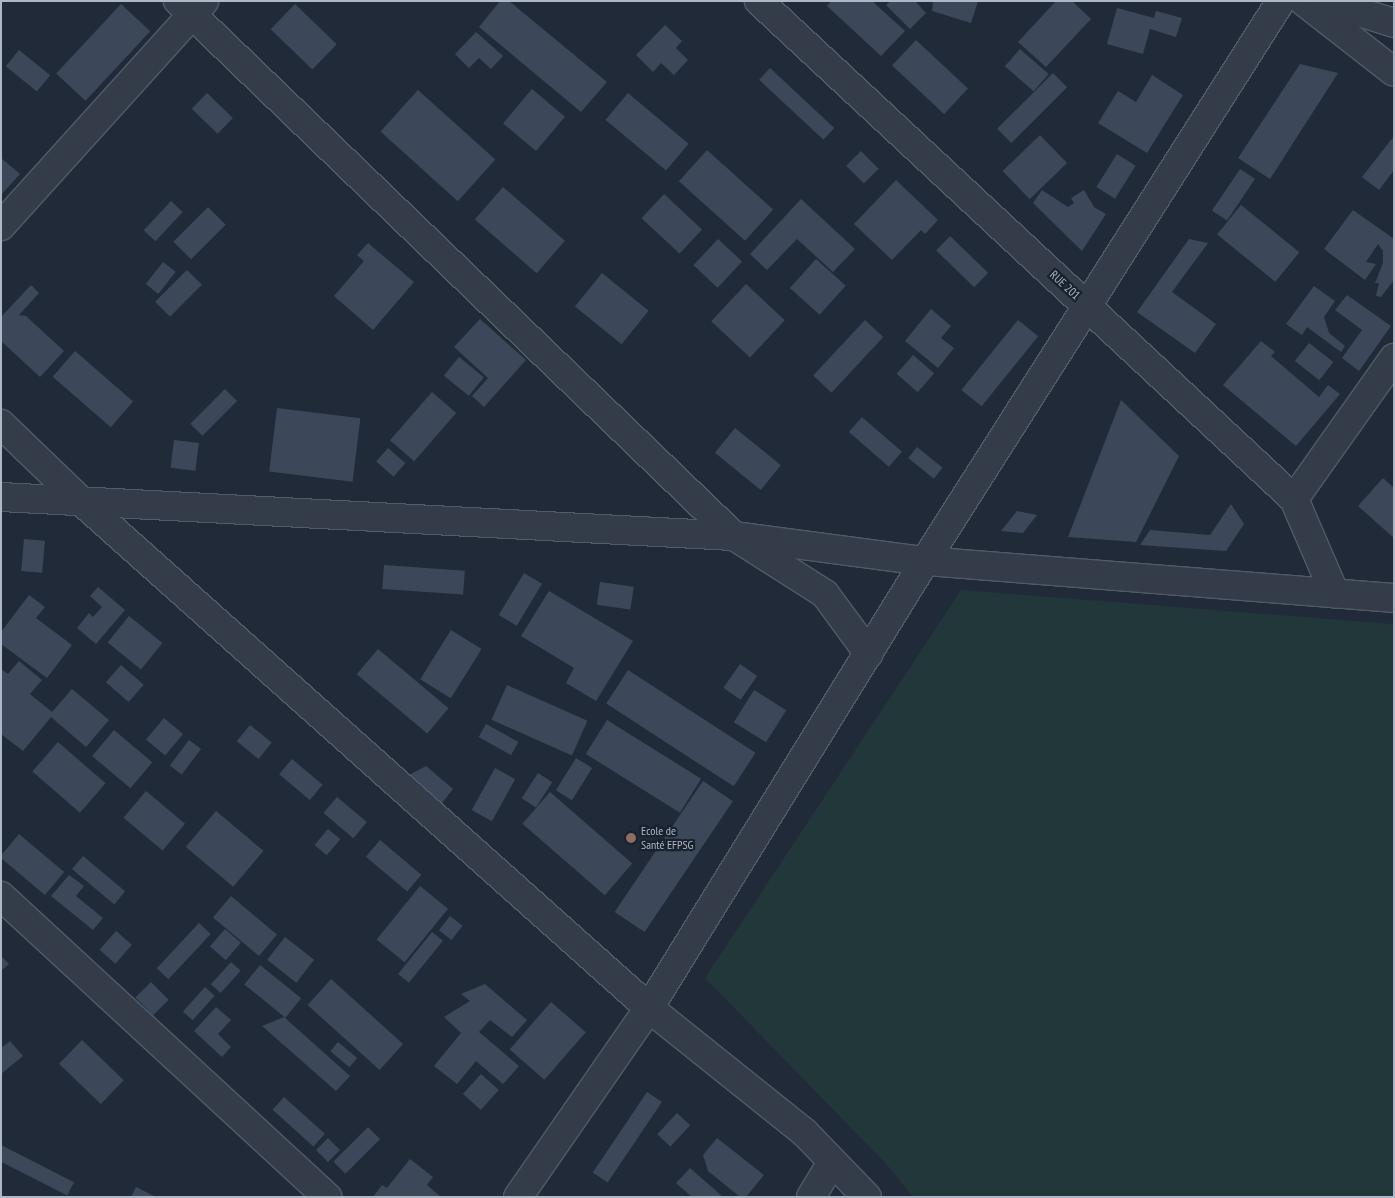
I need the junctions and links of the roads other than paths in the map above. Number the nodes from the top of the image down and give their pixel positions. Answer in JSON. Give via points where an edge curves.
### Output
{"nodes":[{"id":1,"x":759,"y":1,"type":"edge"},
{"id":2,"x":1282,"y":1,"type":"edge"},
{"id":3,"x":1303,"y":1,"type":"edge"},
{"id":4,"x":1324,"y":1,"type":"edge"},
{"id":5,"x":191,"y":5,"type":"edge"},
{"id":6,"x":1394,"y":23,"type":"edge"},
{"id":7,"x":1394,"y":72,"type":"edge"},
{"id":8,"x":1,"y":226,"type":"edge"},
{"id":9,"x":1087,"y":306,"type":"junction"},
{"id":10,"x":1394,"y":358,"type":"edge"},
{"id":11,"x":1,"y":424,"type":"edge"},
{"id":12,"x":1,"y":497,"type":"edge"},
{"id":13,"x":1294,"y":499,"type":"junction"},
{"id":14,"x":82,"y":502,"type":"junction"},
{"id":15,"x":734,"y":536,"type":"junction"},
{"id":16,"x":925,"y":561,"type":"junction"},
{"id":17,"x":1335,"y":594,"type":"junction"},
{"id":18,"x":1394,"y":598,"type":"edge"},
{"id":19,"x":869,"y":654,"type":"junction"},
{"id":20,"x":1,"y":896,"type":"edge"},
{"id":21,"x":649,"y":1008,"type":"junction"},
{"id":22,"x":832,"y":1162,"type":"junction"},
{"id":23,"x":327,"y":1197,"type":"edge"},
{"id":24,"x":518,"y":1197,"type":"edge"},
{"id":25,"x":811,"y":1197,"type":"edge"},
{"id":26,"x":867,"y":1197,"type":"edge"}],
"edges":[{"from":1,"to":9,"type":"street","name":"RUE 201"},
{"from":2,"to":9,"type":"street"},
{"from":3,"to":7,"type":"street"},
{"from":4,"to":6,"type":"street"},
{"from":5,"to":8,"type":"street"},
{"from":5,"to":15,"type":"street"},
{"from":9,"to":13,"type":"street","name":"RUE 201"},
{"from":9,"to":16,"type":"street"},
{"from":10,"to":13,"type":"street"},
{"from":11,"to":14,"type":"street"},
{"from":12,"to":14,"type":"street"},
{"from":13,"to":17,"type":"street","name":"RUE 201"},
{"from":14,"to":15,"type":"street"},
{"from":14,"to":21,"type":"street"},
{"from":15,"to":16,"type":"street"},
{"from":15,"to":19,"type":"street","via":[[825,594]]},
{"from":16,"to":17,"type":"street"},
{"from":16,"to":19,"type":"street"},
{"from":17,"to":18,"type":"street"},
{"from":19,"to":21,"type":"street"},
{"from":20,"to":23,"type":"street"},
{"from":21,"to":22,"type":"street","via":[[805,1134]]},
{"from":21,"to":24,"type":"street"},
{"from":22,"to":25,"type":"street"},
{"from":22,"to":26,"type":"street"}]}
